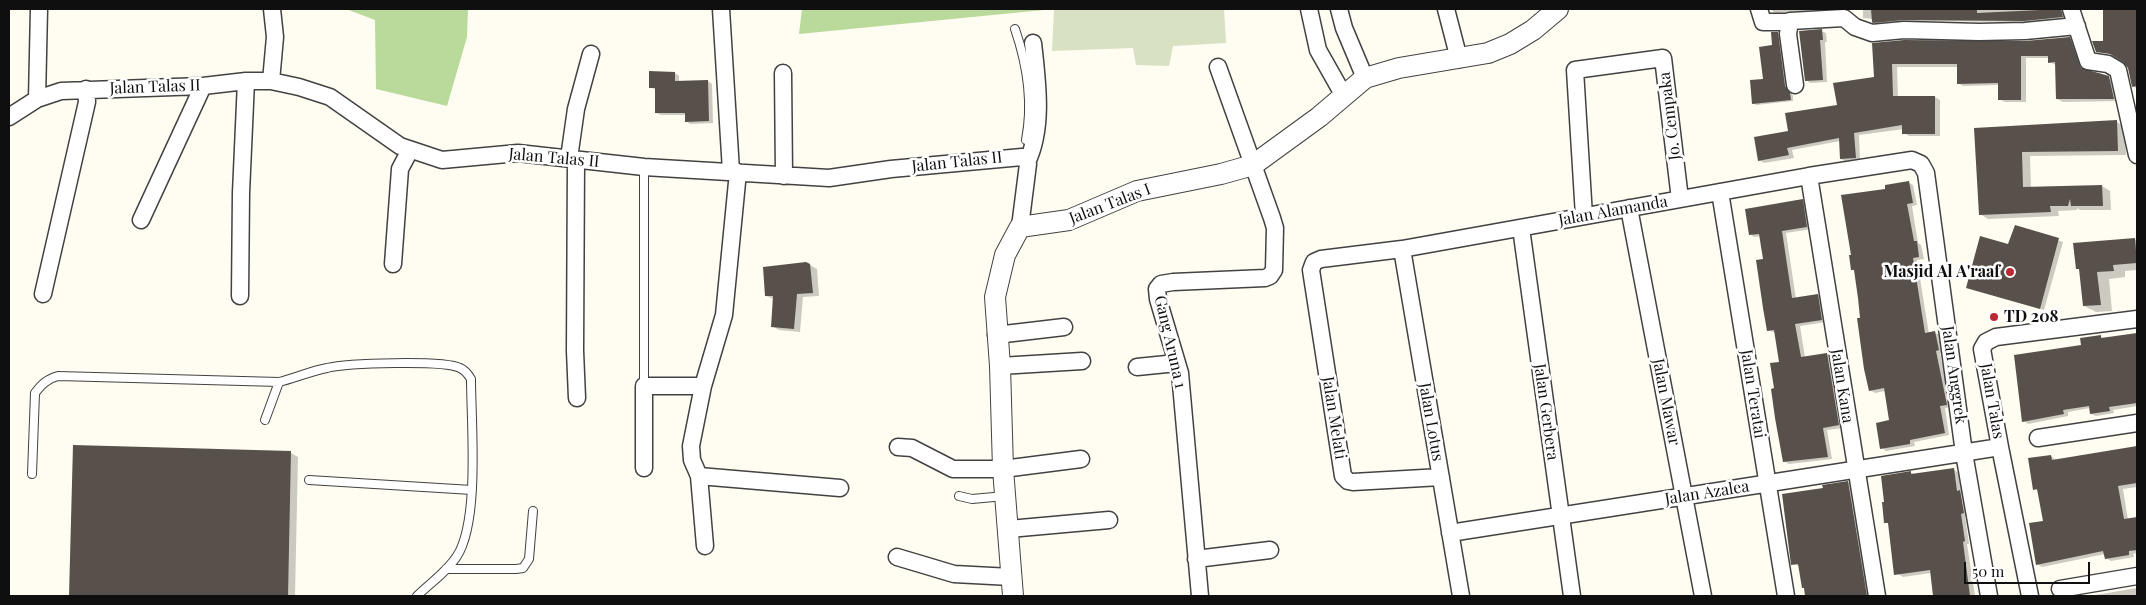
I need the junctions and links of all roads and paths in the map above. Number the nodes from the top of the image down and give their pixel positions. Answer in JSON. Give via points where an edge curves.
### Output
{"nodes":[{"id":1,"x":39,"y":9,"type":"edge"},
{"id":2,"x":272,"y":9,"type":"edge"},
{"id":3,"x":721,"y":9,"type":"edge"},
{"id":4,"x":1309,"y":9,"type":"edge"},
{"id":5,"x":1339,"y":9,"type":"edge"},
{"id":6,"x":1446,"y":9,"type":"edge"},
{"id":7,"x":1558,"y":9,"type":"edge"},
{"id":8,"x":1759,"y":9,"type":"edge"},
{"id":9,"x":2071,"y":9,"type":"edge"},
{"id":10,"x":1788,"y":22,"type":"junction"},
{"id":11,"x":2077,"y":26,"type":"junction"},
{"id":12,"x":1015,"y":29,"type":"dead end"},
{"id":13,"x":1033,"y":43,"type":"dead end"},
{"id":14,"x":591,"y":54,"type":"dead end"},
{"id":15,"x":1460,"y":59,"type":"junction"},
{"id":16,"x":1218,"y":67,"type":"dead end"},
{"id":17,"x":783,"y":73,"type":"dead end"},
{"id":18,"x":1364,"y":78,"type":"junction"},
{"id":19,"x":246,"y":81,"type":"junction"},
{"id":20,"x":271,"y":81,"type":"junction"},
{"id":21,"x":1795,"y":85,"type":"dead end"},
{"id":22,"x":203,"y":86,"type":"junction"},
{"id":23,"x":86,"y":89,"type":"junction"},
{"id":24,"x":1344,"y":96,"type":"junction"},
{"id":25,"x":38,"y":99,"type":"junction"},
{"id":26,"x":2133,"y":110,"type":"edge"},
{"id":27,"x":9,"y":117,"type":"edge"},
{"id":28,"x":410,"y":150,"type":"junction"},
{"id":29,"x":2137,"y":155,"type":"edge"},
{"id":30,"x":572,"y":159,"type":"junction"},
{"id":31,"x":1025,"y":159,"type":"junction"},
{"id":32,"x":1912,"y":160,"type":"joint"},
{"id":33,"x":1253,"y":165,"type":"junction"},
{"id":34,"x":644,"y":167,"type":"junction"},
{"id":35,"x":735,"y":172,"type":"junction"},
{"id":36,"x":784,"y":176,"type":"junction"},
{"id":37,"x":1810,"y":176,"type":"junction"},
{"id":38,"x":1720,"y":192,"type":"junction"},
{"id":39,"x":1680,"y":199,"type":"junction"},
{"id":40,"x":1628,"y":208,"type":"junction"},
{"id":41,"x":1584,"y":216,"type":"junction"},
{"id":42,"x":141,"y":220,"type":"dead end"},
{"id":43,"x":1020,"y":226,"type":"junction"},
{"id":44,"x":1521,"y":228,"type":"junction"},
{"id":45,"x":1402,"y":249,"type":"junction"},
{"id":46,"x":1314,"y":262,"type":"joint"},
{"id":47,"x":393,"y":264,"type":"dead end"},
{"id":48,"x":43,"y":294,"type":"dead end"},
{"id":49,"x":240,"y":296,"type":"dead end"},
{"id":50,"x":2137,"y":318,"type":"edge"},
{"id":51,"x":1064,"y":327,"type":"dead end"},
{"id":52,"x":996,"y":335,"type":"junction"},
{"id":53,"x":1082,"y":361,"type":"dead end"},
{"id":54,"x":1177,"y":363,"type":"junction"},
{"id":55,"x":1000,"y":366,"type":"junction"},
{"id":56,"x":1137,"y":367,"type":"dead end"},
{"id":57,"x":279,"y":382,"type":"junction"},
{"id":58,"x":644,"y":386,"type":"junction"},
{"id":59,"x":703,"y":386,"type":"junction"},
{"id":60,"x":577,"y":398,"type":"dead end"},
{"id":61,"x":265,"y":420,"type":"dead end"},
{"id":62,"x":2137,"y":423,"type":"edge"},
{"id":63,"x":2038,"y":438,"type":"dead end"},
{"id":64,"x":898,"y":447,"type":"dead end"},
{"id":65,"x":2000,"y":447,"type":"junction"},
{"id":66,"x":1964,"y":453,"type":"junction"},
{"id":67,"x":1081,"y":459,"type":"dead end"},
{"id":68,"x":644,"y":468,"type":"dead end"},
{"id":69,"x":1003,"y":468,"type":"junction"},
{"id":70,"x":1856,"y":470,"type":"junction"},
{"id":71,"x":32,"y":474,"type":"dead end"},
{"id":72,"x":699,"y":476,"type":"junction"},
{"id":73,"x":1441,"y":477,"type":"junction"},
{"id":74,"x":309,"y":480,"type":"dead end"},
{"id":75,"x":1767,"y":484,"type":"junction"},
{"id":76,"x":840,"y":488,"type":"dead end"},
{"id":77,"x":472,"y":490,"type":"junction"},
{"id":78,"x":959,"y":496,"type":"dead end"},
{"id":79,"x":1005,"y":496,"type":"junction"},
{"id":80,"x":1685,"y":496,"type":"junction"},
{"id":81,"x":533,"y":511,"type":"dead end"},
{"id":82,"x":1560,"y":516,"type":"junction"},
{"id":83,"x":1109,"y":520,"type":"dead end"},
{"id":84,"x":1009,"y":529,"type":"junction"},
{"id":85,"x":1450,"y":533,"type":"junction"},
{"id":86,"x":704,"y":546,"type":"dead end"},
{"id":87,"x":1270,"y":550,"type":"dead end"},
{"id":88,"x":897,"y":557,"type":"dead end"},
{"id":89,"x":1196,"y":559,"type":"junction"},
{"id":90,"x":446,"y":569,"type":"junction"},
{"id":91,"x":2137,"y":576,"type":"edge"},
{"id":92,"x":1012,"y":586,"type":"edge"},
{"id":93,"x":2060,"y":589,"type":"dead end"},
{"id":94,"x":417,"y":596,"type":"edge"},
{"id":95,"x":1200,"y":596,"type":"edge"},
{"id":96,"x":1461,"y":596,"type":"edge"},
{"id":97,"x":1572,"y":596,"type":"edge"},
{"id":98,"x":1703,"y":596,"type":"edge"},
{"id":99,"x":1786,"y":596,"type":"edge"},
{"id":100,"x":1877,"y":596,"type":"edge"},
{"id":101,"x":1989,"y":596,"type":"edge"},
{"id":102,"x":2030,"y":596,"type":"edge"}],
"edges":[{"from":1,"to":25,"type":"street"},
{"from":2,"to":20,"type":"street","via":[[275,37]]},
{"from":3,"to":35,"type":"street"},
{"from":4,"to":24,"type":"street","via":[[1318,50]]},
{"from":5,"to":18,"type":"street"},
{"from":6,"to":15,"type":"street"},
{"from":7,"to":15,"type":"street","name":"Jalan Talas I","via":[[1510,44]]},
{"from":8,"to":10,"type":"street","via":[[1763,22]]},
{"from":9,"to":11,"type":"street"},
{"from":10,"to":11,"type":"street","via":[[1844,18],[1855,27],[1872,33],[1904,30],[2025,31]]},
{"from":10,"to":21,"type":"street"},
{"from":11,"to":26,"type":"street","via":[[2088,61],[2108,64],[2118,70]]},
{"from":12,"to":31,"type":"lane","via":[[1023,50],[1028,89]]},
{"from":13,"to":31,"type":"street","via":[[1038,100],[1033,150]]},
{"from":14,"to":30,"type":"street","via":[[576,109]]},
{"from":15,"to":18,"type":"street","name":"Jalan Talas I","via":[[1399,68]]},
{"from":16,"to":33,"type":"street"},
{"from":17,"to":36,"type":"street"},
{"from":18,"to":24,"type":"street","name":"Jalan Talas I"},
{"from":19,"to":20,"type":"street","name":"Jalan Talas II"},
{"from":19,"to":22,"type":"street","name":"Jalan Talas II"},
{"from":19,"to":49,"type":"street"},
{"from":20,"to":28,"type":"street","name":"Jalan Talas II","via":[[330,97]]},
{"from":22,"to":23,"type":"street","name":"Jalan Talas II"},
{"from":22,"to":42,"type":"street"},
{"from":23,"to":25,"type":"street","name":"Jalan Talas II","via":[[61,90]]},
{"from":23,"to":48,"type":"street","via":[[86,102]]},
{"from":24,"to":33,"type":"street","name":"Jalan Talas I"},
{"from":25,"to":27,"type":"street","name":"Jalan Talas II"},
{"from":26,"to":29,"type":"street"},
{"from":28,"to":30,"type":"street","name":"Jalan Talas II","via":[[442,160],[518,153]]},
{"from":28,"to":47,"type":"street","via":[[400,169]]},
{"from":30,"to":34,"type":"street","name":"Jalan Talas II"},
{"from":30,"to":60,"type":"street"},
{"from":31,"to":36,"type":"street","name":"Jalan Talas II","via":[[901,168],[829,178]]},
{"from":31,"to":43,"type":"street","name":"Jalan Talas II"},
{"from":32,"to":37,"type":"street","name":"Jalan Alamanda"},
{"from":32,"to":66,"type":"street","name":"Jalan Anggrek","via":[[1921,164],[1926,173]]},
{"from":33,"to":43,"type":"street","name":"Jalan Talas I","via":[[1137,191],[1069,220]]},
{"from":33,"to":54,"type":"street","name":"Gang Aruna 1","via":[[1275,228],[1274,270],[1265,278],[1162,284],[1156,294]]},
{"from":34,"to":35,"type":"street","name":"Jalan Talas II"},
{"from":34,"to":58,"type":"lane"},
{"from":35,"to":36,"type":"street","name":"Jalan Talas II"},
{"from":35,"to":59,"type":"street","via":[[724,316]]},
{"from":37,"to":38,"type":"street","name":"Jalan Alamanda"},
{"from":37,"to":70,"type":"street","name":"Jalan Kana"},
{"from":38,"to":39,"type":"street","name":"Jalan Alamanda"},
{"from":38,"to":75,"type":"street","name":"Jalan Teratai"},
{"from":39,"to":40,"type":"street","name":"Jalan Alamanda"},
{"from":39,"to":41,"type":"street","name":"Jo. Cempaka","via":[[1663,58],[1575,70]]},
{"from":40,"to":41,"type":"street","name":"Jalan Alamanda"},
{"from":40,"to":80,"type":"street","name":"Jalan Mawar"},
{"from":41,"to":44,"type":"street","name":"Jalan Alamanda"},
{"from":43,"to":52,"type":"street","via":[[1005,255],[999,278],[995,297]]},
{"from":44,"to":45,"type":"street","name":"Jalan Alamanda"},
{"from":44,"to":82,"type":"street","name":"Jalan Gerbera"},
{"from":45,"to":46,"type":"street","name":"Jalan Alamanda","via":[[1321,258]]},
{"from":45,"to":73,"type":"street","name":"Jalan Lotus"},
{"from":46,"to":73,"type":"street","name":"Jalan Melati","via":[[1311,270],[1344,476],[1354,482]]},
{"from":50,"to":65,"type":"street","name":"Jalan Talas","via":[[1996,336],[1986,342],[1982,349]]},
{"from":51,"to":52,"type":"street"},
{"from":52,"to":55,"type":"street"},
{"from":53,"to":55,"type":"street"},
{"from":54,"to":56,"type":"street"},
{"from":54,"to":89,"type":"street","name":"Gang Aruna 1"},
{"from":55,"to":69,"type":"street"},
{"from":57,"to":61,"type":"lane"},
{"from":57,"to":71,"type":"lane","via":[[51,378],[35,393]]},
{"from":57,"to":77,"type":"lane","via":[[329,367],[383,364],[459,367],[471,379]]},
{"from":58,"to":59,"type":"street"},
{"from":58,"to":68,"type":"street"},
{"from":59,"to":72,"type":"street","via":[[690,453]]},
{"from":62,"to":63,"type":"street"},
{"from":64,"to":69,"type":"street","via":[[912,448],[953,470]]},
{"from":65,"to":66,"type":"street","name":"Jalan Talas"},
{"from":65,"to":102,"type":"street"},
{"from":66,"to":70,"type":"street","name":"Jalan Azalea"},
{"from":66,"to":101,"type":"street","name":"Jalan Anggrek"},
{"from":67,"to":69,"type":"street"},
{"from":69,"to":79,"type":"street"},
{"from":70,"to":75,"type":"street","name":"Jalan Azalea"},
{"from":70,"to":100,"type":"street","name":"Jalan Kana"},
{"from":72,"to":76,"type":"street"},
{"from":72,"to":86,"type":"street"},
{"from":73,"to":85,"type":"street","name":"Jalan Lotus"},
{"from":74,"to":77,"type":"lane"},
{"from":75,"to":80,"type":"street","name":"Jalan Azalea"},
{"from":75,"to":99,"type":"street","name":"Jalan Teratai"},
{"from":77,"to":90,"type":"lane","via":[[465,541]]},
{"from":78,"to":79,"type":"lane","via":[[972,499]]},
{"from":79,"to":84,"type":"street"},
{"from":80,"to":82,"type":"street","name":"Jalan Azalea"},
{"from":80,"to":98,"type":"street","name":"Jalan Mawar"},
{"from":81,"to":90,"type":"lane","via":[[528,559],[523,568]]},
{"from":82,"to":85,"type":"street","name":"Jalan Azalea"},
{"from":82,"to":97,"type":"street","name":"Jalan Gerbera"},
{"from":83,"to":84,"type":"street"},
{"from":84,"to":92,"type":"street"},
{"from":85,"to":96,"type":"street","name":"Jalan Lotus"},
{"from":87,"to":89,"type":"street"},
{"from":88,"to":92,"type":"street","via":[[954,574]]},
{"from":89,"to":95,"type":"street","name":"Gang Aruna 1"},
{"from":90,"to":94,"type":"lane"},
{"from":91,"to":93,"type":"street"}]}
